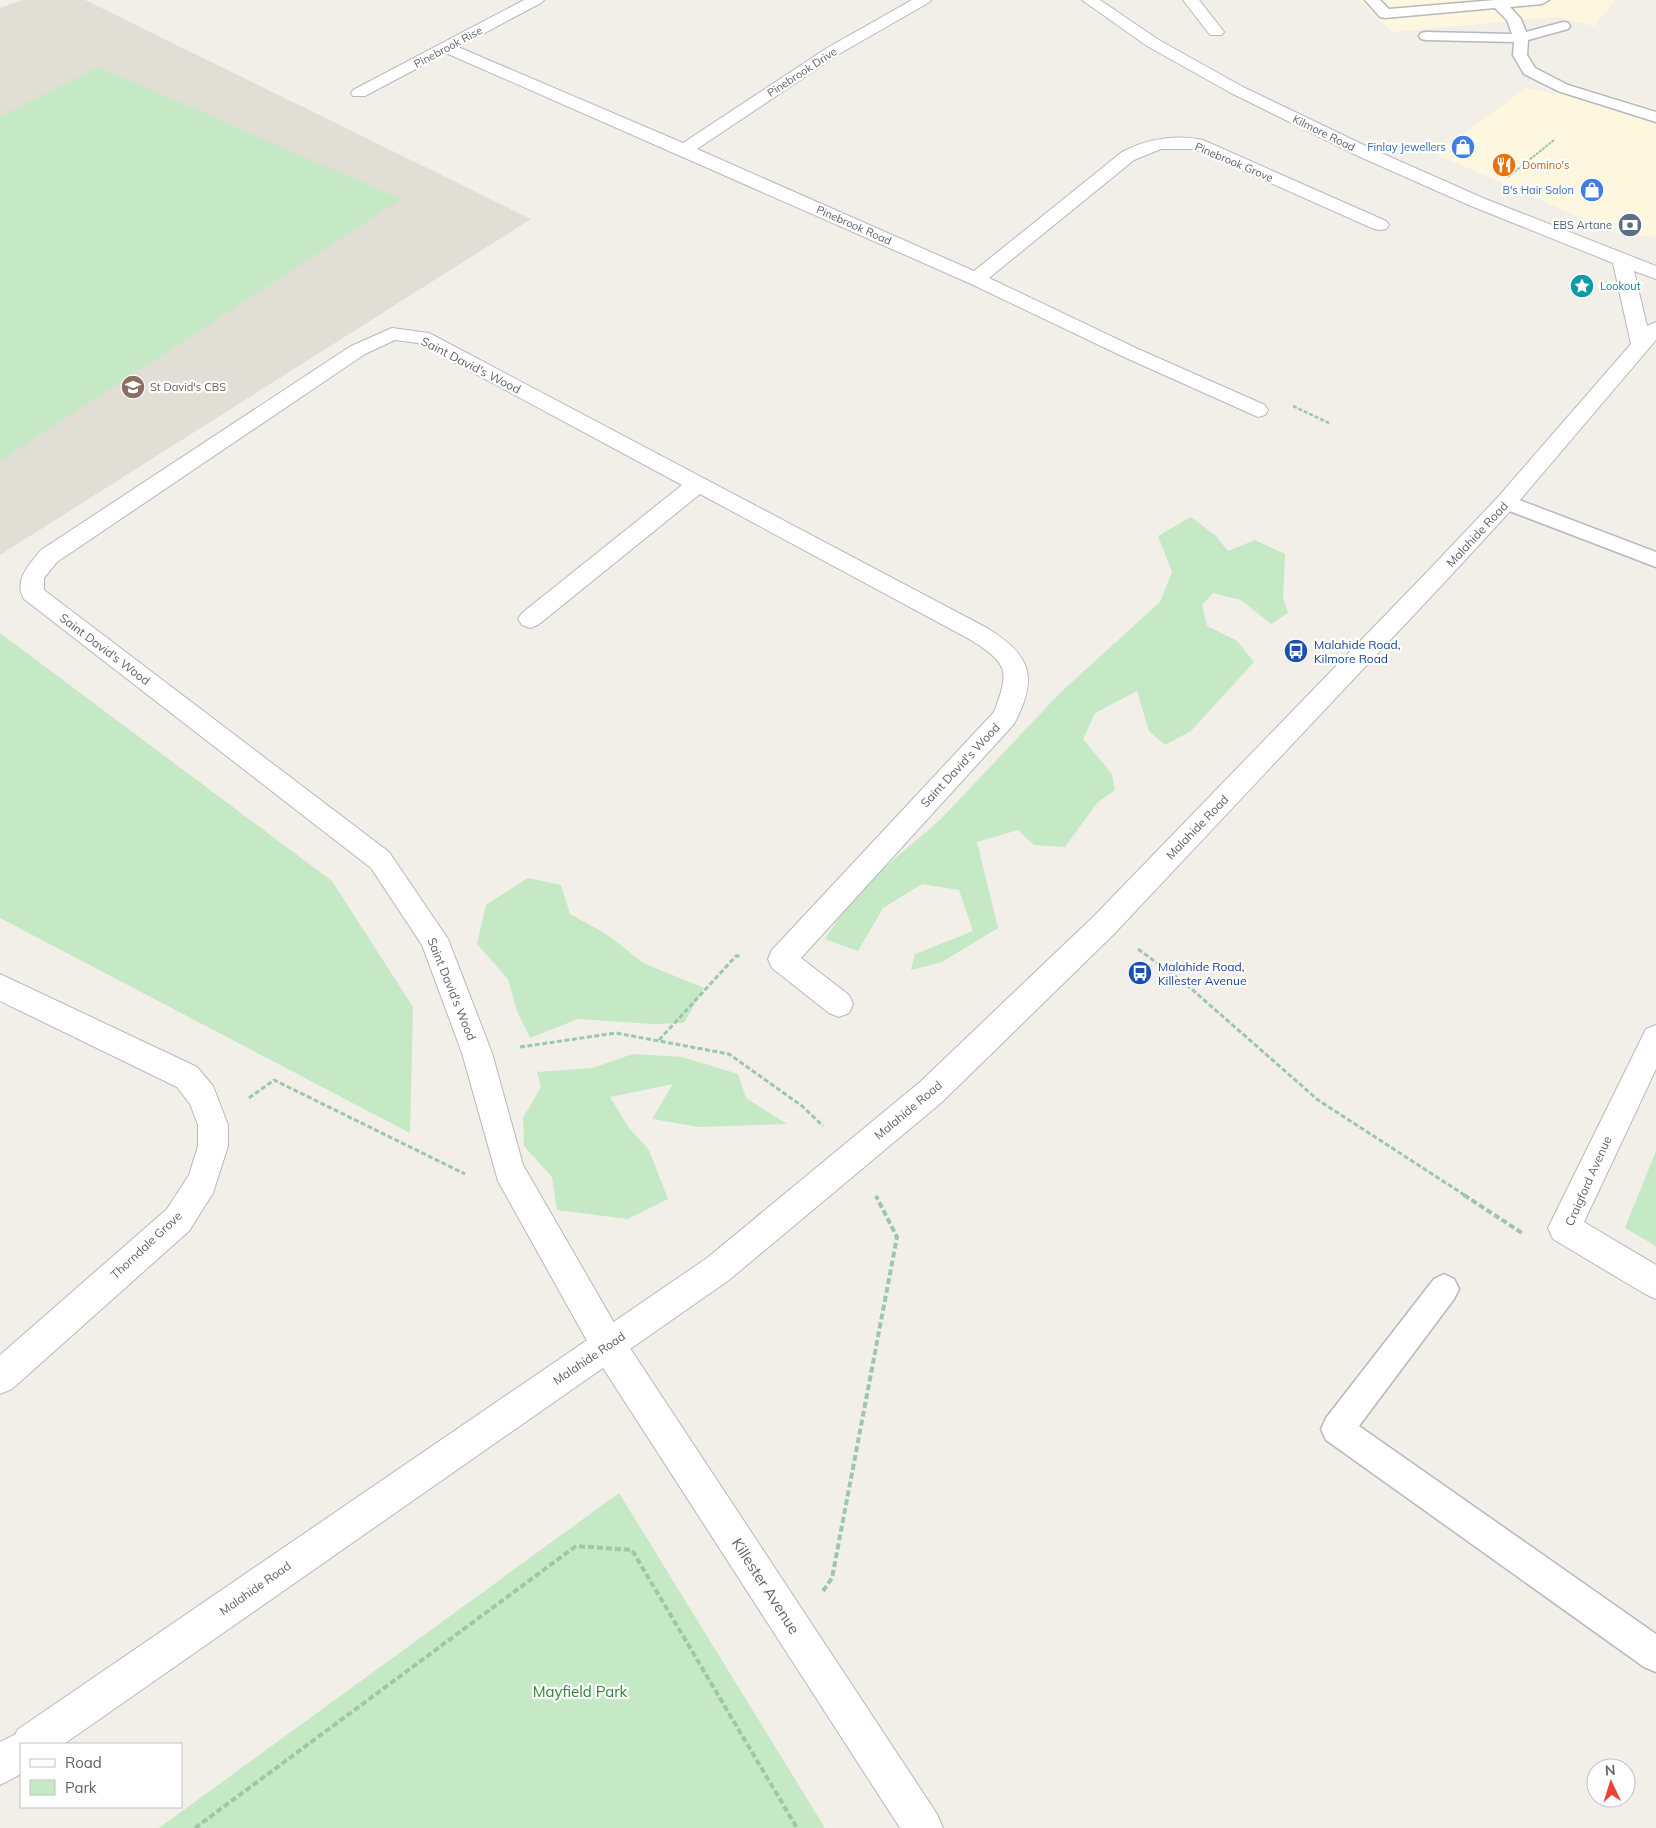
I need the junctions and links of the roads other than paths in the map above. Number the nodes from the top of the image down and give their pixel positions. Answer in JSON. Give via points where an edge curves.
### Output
{"nodes":[{"id":1,"x":536,"y":0,"type":"edge"},
{"id":2,"x":923,"y":0,"type":"edge"},
{"id":3,"x":1090,"y":0,"type":"edge"},
{"id":4,"x":1191,"y":0,"type":"edge"},
{"id":5,"x":1372,"y":0,"type":"edge"},
{"id":6,"x":1542,"y":0,"type":"edge"},
{"id":7,"x":1500,"y":5,"type":"junction"},
{"id":8,"x":1563,"y":26,"type":"dead end"},
{"id":9,"x":1216,"y":32,"type":"dead end"},
{"id":10,"x":1426,"y":36,"type":"dead end"},
{"id":11,"x":1521,"y":38,"type":"junction"},
{"id":12,"x":447,"y":48,"type":"junction"},
{"id":13,"x":359,"y":93,"type":"dead end"},
{"id":14,"x":1656,"y":117,"type":"edge"},
{"id":15,"x":684,"y":150,"type":"junction"},
{"id":16,"x":1380,"y":225,"type":"dead end"},
{"id":17,"x":1622,"y":259,"type":"junction"},
{"id":18,"x":1656,"y":273,"type":"edge"},
{"id":19,"x":976,"y":279,"type":"junction"},
{"id":20,"x":1648,"y":336,"type":"edge"},
{"id":21,"x":1258,"y":410,"type":"dead end"},
{"id":22,"x":697,"y":485,"type":"junction"},
{"id":23,"x":1506,"y":502,"type":"junction"},
{"id":24,"x":1656,"y":560,"type":"edge"},
{"id":25,"x":530,"y":619,"type":"dead end"},
{"id":26,"x":0,"y":986,"type":"edge"},
{"id":27,"x":839,"y":1004,"type":"dead end"},
{"id":28,"x":1656,"y":1038,"type":"edge"},
{"id":29,"x":1656,"y":1283,"type":"edge"},
{"id":30,"x":1444,"y":1289,"type":"dead end"},
{"id":31,"x":608,"y":1345,"type":"junction"},
{"id":32,"x":0,"y":1377,"type":"edge"},
{"id":33,"x":1656,"y":1655,"type":"edge"},
{"id":34,"x":32,"y":1743,"type":"edge"},
{"id":35,"x":20,"y":1752,"type":"edge"},
{"id":36,"x":0,"y":1766,"type":"edge"},
{"id":37,"x":923,"y":1828,"type":"edge"}],
"edges":[{"from":1,"to":12,"type":"street","name":"Pinebrook Rise"},
{"from":2,"to":15,"type":"street","name":"Pinebrook Drive","via":[[833,51]]},
{"from":3,"to":17,"type":"street","name":"Kilmore Road","via":[[1153,43],[1236,90],[1477,202]]},
{"from":4,"to":9,"type":"street"},
{"from":5,"to":7,"type":"lane","via":[[1385,14]]},
{"from":6,"to":7,"type":"lane"},
{"from":7,"to":11,"type":"lane","via":[[1514,20]]},
{"from":8,"to":11,"type":"lane"},
{"from":10,"to":11,"type":"lane"},
{"from":11,"to":14,"type":"lane","via":[[1520,56],[1530,71],[1563,88]]},
{"from":12,"to":13,"type":"street","name":"Pinebrook Rise"},
{"from":12,"to":15,"type":"street","name":"Pinebrook Road"},
{"from":15,"to":19,"type":"street","name":"Pinebrook Road"},
{"from":16,"to":19,"type":"street","name":"Pinebrook Grove","via":[[1197,144],[1166,142],[1143,147],[1128,156]]},
{"from":17,"to":18,"type":"street","name":"Kilmore Road"},
{"from":17,"to":20,"type":"street"},
{"from":19,"to":21,"type":"street","name":"Pinebrook Road"},
{"from":20,"to":23,"type":"street","name":"Malahide Road"},
{"from":22,"to":25,"type":"street"},
{"from":22,"to":27,"type":"street","name":"Saint David's Wood","via":[[1000,646],[1014,661],[1018,680],[1005,717],[782,959]]},
{"from":22,"to":31,"type":"street","name":"Saint David's Wood","via":[[422,337],[392,334],[358,350],[49,556],[33,576],[32,593],[380,860],[434,939],[477,1053],[509,1170]]},
{"from":23,"to":24,"type":"lane"},
{"from":23,"to":31,"type":"street","name":"Malahide Road","via":[[1104,925],[932,1092],[718,1269]]},
{"from":26,"to":32,"type":"street","name":"Thorndale Grove","via":[[186,1077],[202,1096],[213,1125],[212,1146],[202,1182],[178,1220]]},
{"from":28,"to":29,"type":"street","name":"Craigford Avenue","via":[[1564,1228]]},
{"from":30,"to":33,"type":"lane","via":[[1337,1429]]},
{"from":31,"to":34,"type":"street","name":"Malahide Road"},
{"from":31,"to":37,"type":"street","name":"Killester Avenue"},
{"from":35,"to":36,"type":"street"}]}
